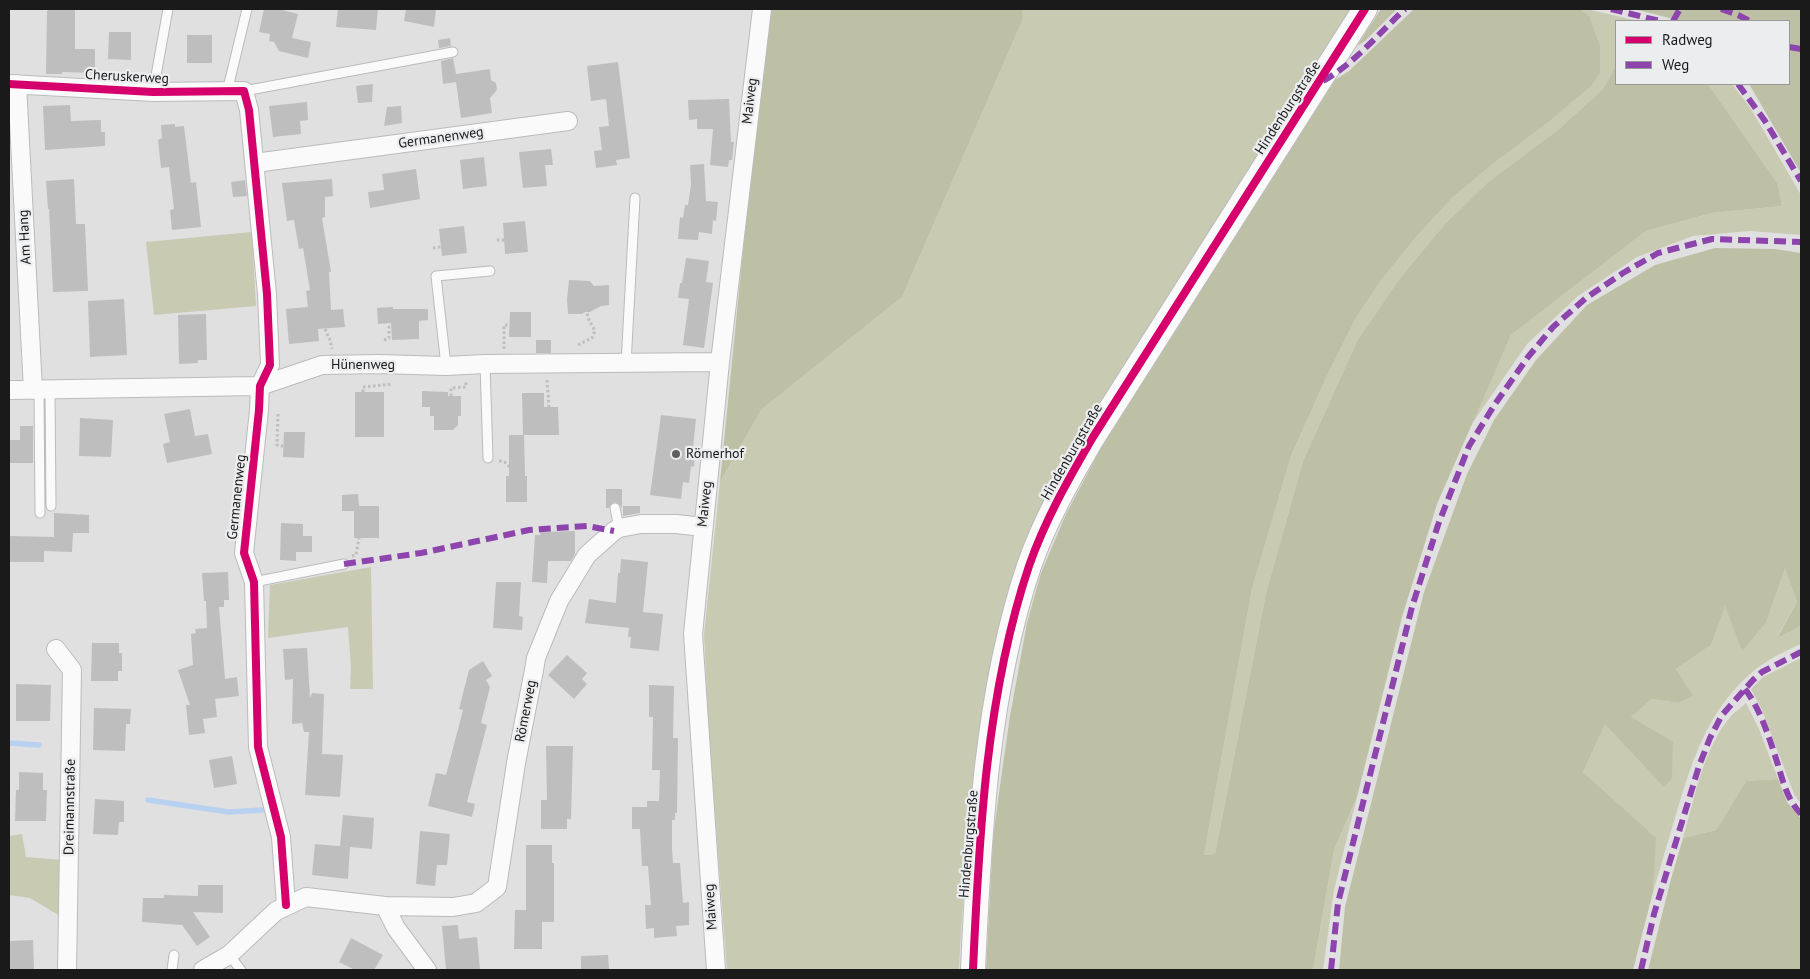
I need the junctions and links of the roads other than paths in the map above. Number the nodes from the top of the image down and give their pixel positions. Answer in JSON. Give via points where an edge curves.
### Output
{"nodes":[{"id":1,"x":168,"y":9,"type":"edge"},
{"id":2,"x":247,"y":9,"type":"edge"},
{"id":3,"x":762,"y":9,"type":"edge"},
{"id":4,"x":1366,"y":9,"type":"edge"},
{"id":5,"x":453,"y":52,"type":"dead end"},
{"id":6,"x":13,"y":84,"type":"edge"},
{"id":7,"x":153,"y":92,"type":"junction"},
{"id":8,"x":236,"y":92,"type":"junction"},
{"id":9,"x":568,"y":121,"type":"dead end"},
{"id":10,"x":254,"y":163,"type":"junction"},
{"id":11,"x":635,"y":198,"type":"dead end"},
{"id":12,"x":490,"y":271,"type":"dead end"},
{"id":13,"x":720,"y":362,"type":"junction"},
{"id":14,"x":485,"y":364,"type":"junction"},
{"id":15,"x":626,"y":364,"type":"junction"},
{"id":16,"x":446,"y":366,"type":"junction"},
{"id":17,"x":260,"y":386,"type":"junction"},
{"id":18,"x":9,"y":390,"type":"edge"},
{"id":19,"x":41,"y":390,"type":"junction"},
{"id":20,"x":492,"y":460,"type":"road end"},
{"id":21,"x":51,"y":506,"type":"dead end"},
{"id":22,"x":615,"y":508,"type":"dead end"},
{"id":23,"x":40,"y":513,"type":"dead end"},
{"id":24,"x":703,"y":527,"type":"junction"},
{"id":25,"x":619,"y":528,"type":"junction"},
{"id":26,"x":344,"y":564,"type":"dead end"},
{"id":27,"x":254,"y":582,"type":"junction"},
{"id":28,"x":56,"y":649,"type":"dead end"},
{"id":29,"x":286,"y":905,"type":"junction"},
{"id":30,"x":385,"y":906,"type":"junction"},
{"id":31,"x":174,"y":954,"type":"dead end"},
{"id":32,"x":229,"y":955,"type":"junction"},
{"id":33,"x":67,"y":970,"type":"edge"},
{"id":34,"x":172,"y":970,"type":"edge"},
{"id":35,"x":204,"y":970,"type":"edge"},
{"id":36,"x":242,"y":970,"type":"edge"},
{"id":37,"x":427,"y":970,"type":"edge"},
{"id":38,"x":716,"y":970,"type":"edge"},
{"id":39,"x":973,"y":970,"type":"edge"}],
"edges":[{"from":1,"to":7,"type":"lane"},
{"from":2,"to":8,"type":"lane"},
{"from":3,"to":13,"type":"street","name":"Maiweg"},
{"from":4,"to":39,"type":"main road","name":"Hindenburgstraße","via":[[1093,437],[1061,493],[1030,564],[1014,616],[995,712],[980,836]]},
{"from":5,"to":8,"type":"lane"},
{"from":6,"to":7,"type":"street","name":"Cheruskerweg"},
{"from":6,"to":19,"type":"street","name":"Am Hang"},
{"from":7,"to":8,"type":"street","name":"Cheruskerweg"},
{"from":8,"to":10,"type":"street","name":"Germanenweg","via":[[249,110]]},
{"from":9,"to":10,"type":"street","name":"Germanenweg"},
{"from":10,"to":17,"type":"street","name":"Germanenweg","via":[[268,294],[270,365]]},
{"from":11,"to":15,"type":"lane"},
{"from":12,"to":16,"type":"lane","via":[[436,276]]},
{"from":13,"to":15,"type":"street","name":"Hünenweg"},
{"from":13,"to":24,"type":"street","name":"Maiweg"},
{"from":14,"to":15,"type":"street","name":"Hünenweg"},
{"from":14,"to":16,"type":"street","name":"Hünenweg"},
{"from":14,"to":20,"type":"lane"},
{"from":16,"to":17,"type":"street","name":"Hünenweg","via":[[322,365]]},
{"from":17,"to":19,"type":"street","name":"Hünenweg"},
{"from":17,"to":27,"type":"street","name":"Germanenweg","via":[[244,553]]},
{"from":18,"to":19,"type":"street","name":"Hünenweg"},
{"from":19,"to":21,"type":"lane"},
{"from":19,"to":23,"type":"lane"},
{"from":22,"to":25,"type":"lane"},
{"from":24,"to":25,"type":"street","name":"Römerweg","via":[[638,522]]},
{"from":24,"to":38,"type":"street","name":"Maiweg","via":[[693,634]]},
{"from":25,"to":30,"type":"street","name":"Römerweg","via":[[587,555],[559,601],[536,658],[497,887],[476,903],[453,908]]},
{"from":26,"to":27,"type":"lane"},
{"from":27,"to":29,"type":"street","name":"Germanenweg","via":[[258,748],[281,837]]},
{"from":28,"to":33,"type":"street","name":"Dreimannstraße","via":[[72,670]]},
{"from":29,"to":30,"type":"street","name":"Römerweg","via":[[306,897]]},
{"from":29,"to":32,"type":"street","name":"Römerweg"},
{"from":30,"to":37,"type":"street","via":[[396,928]]},
{"from":31,"to":34,"type":"lane"},
{"from":32,"to":35,"type":"street","name":"Römerweg"},
{"from":32,"to":36,"type":"lane"}]}
